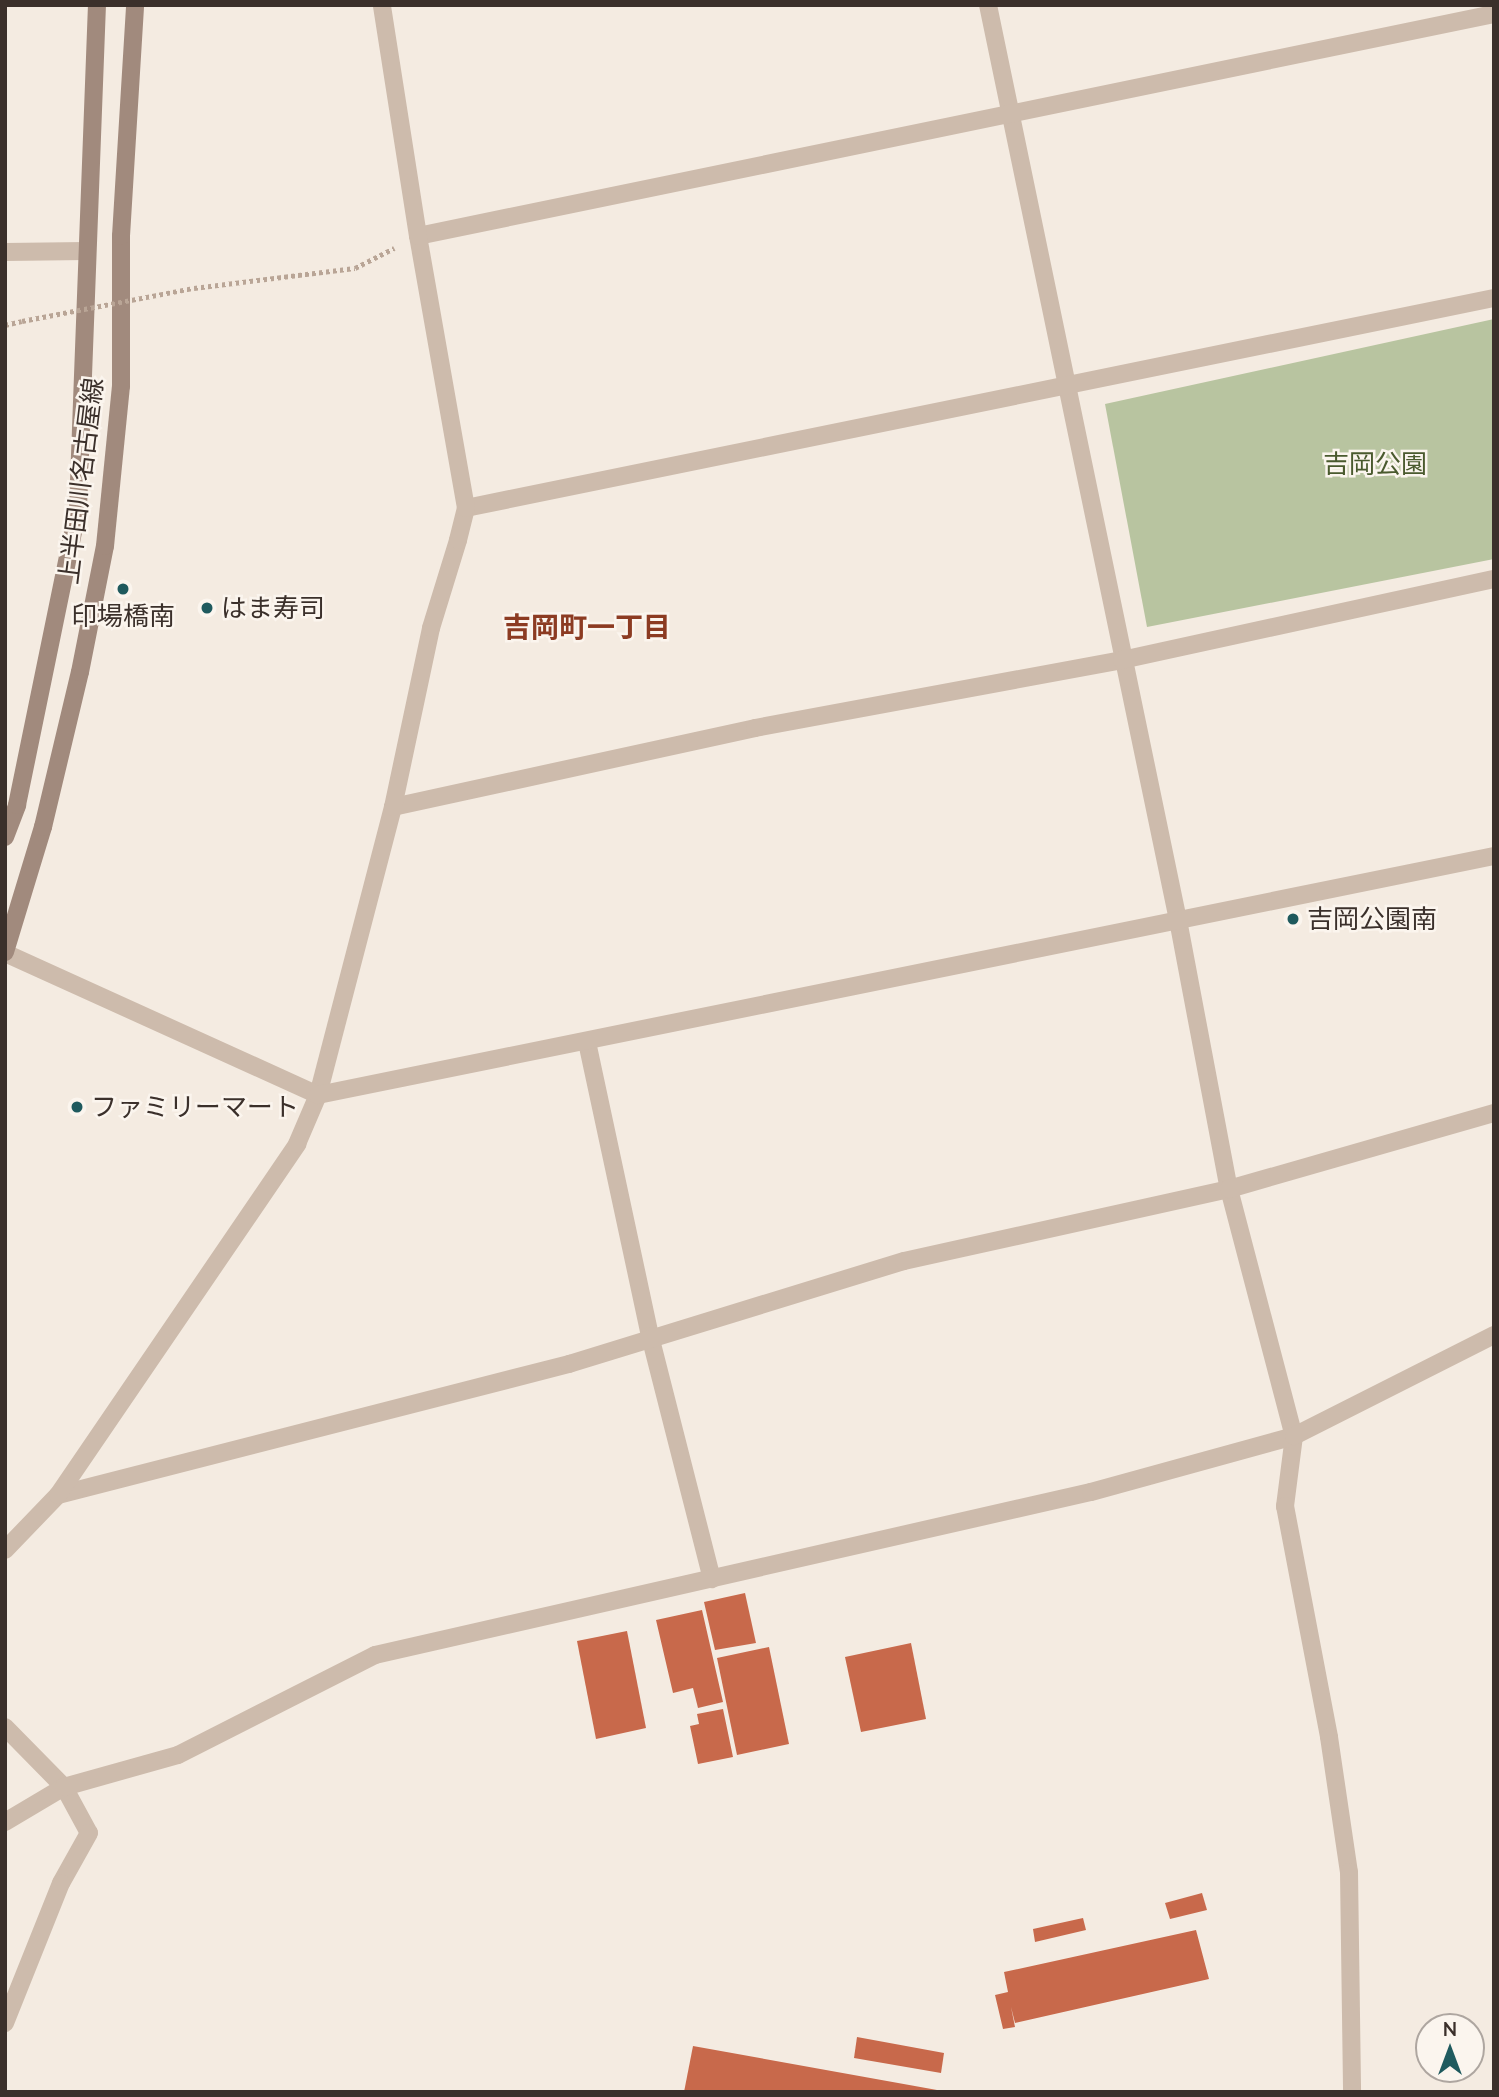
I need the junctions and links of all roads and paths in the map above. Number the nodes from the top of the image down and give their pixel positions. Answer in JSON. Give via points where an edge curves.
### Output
{"nodes":[{"id":1,"x":97,"y":5,"type":"edge"},
{"id":2,"x":135,"y":5,"type":"edge"},
{"id":3,"x":382,"y":5,"type":"edge"},
{"id":4,"x":988,"y":5,"type":"edge"},
{"id":5,"x":1494,"y":14,"type":"edge"},
{"id":6,"x":1009,"y":114,"type":"junction"},
{"id":7,"x":418,"y":236,"type":"junction"},
{"id":8,"x":86,"y":251,"type":"junction"},
{"id":9,"x":5,"y":252,"type":"edge"},
{"id":10,"x":1494,"y":298,"type":"edge"},
{"id":11,"x":5,"y":325,"type":"edge"},
{"id":12,"x":1065,"y":384,"type":"junction"},
{"id":13,"x":466,"y":508,"type":"junction"},
{"id":14,"x":1494,"y":579,"type":"edge"},
{"id":15,"x":1122,"y":660,"type":"junction"},
{"id":16,"x":393,"y":807,"type":"junction"},
{"id":17,"x":5,"y":837,"type":"edge"},
{"id":18,"x":1494,"y":856,"type":"edge"},
{"id":19,"x":1178,"y":920,"type":"junction"},
{"id":20,"x":5,"y":952,"type":"edge"},
{"id":21,"x":587,"y":1042,"type":"junction"},
{"id":22,"x":318,"y":1095,"type":"junction"},
{"id":23,"x":1494,"y":1113,"type":"edge"},
{"id":24,"x":1229,"y":1189,"type":"junction"},
{"id":25,"x":1494,"y":1335,"type":"edge"},
{"id":26,"x":650,"y":1336,"type":"junction"},
{"id":27,"x":1294,"y":1436,"type":"junction"},
{"id":28,"x":58,"y":1495,"type":"junction"},
{"id":29,"x":5,"y":1550,"type":"edge"},
{"id":30,"x":712,"y":1579,"type":"junction"},
{"id":31,"x":5,"y":1727,"type":"edge"},
{"id":32,"x":64,"y":1787,"type":"junction"},
{"id":33,"x":5,"y":1822,"type":"edge"},
{"id":34,"x":5,"y":2024,"type":"edge"},
{"id":35,"x":1352,"y":2092,"type":"edge"}],
"edges":[{"from":1,"to":8,"type":"main road","name":"上半田川名古屋線"},
{"from":2,"to":20,"type":"main road","name":"上半田川名古屋線","via":[[121,236],[121,386],[104,546],[43,827]]},
{"from":3,"to":7,"type":"street"},
{"from":4,"to":6,"type":"street"},
{"from":5,"to":6,"type":"street"},
{"from":6,"to":7,"type":"street"},
{"from":6,"to":12,"type":"street"},
{"from":7,"to":11,"type":"path","bridge":true,"via":[[355,268],[194,288]]},
{"from":7,"to":13,"type":"street"},
{"from":8,"to":9,"type":"street"},
{"from":8,"to":17,"type":"main road","name":"上半田川名古屋線","via":[[78,508],[17,805]]},
{"from":10,"to":12,"type":"street"},
{"from":12,"to":13,"type":"street"},
{"from":12,"to":15,"type":"street"},
{"from":13,"to":16,"type":"street","via":[[431,628]]},
{"from":14,"to":15,"type":"street"},
{"from":15,"to":16,"type":"street","via":[[755,728]]},
{"from":15,"to":19,"type":"street"},
{"from":16,"to":22,"type":"street"},
{"from":18,"to":19,"type":"street"},
{"from":19,"to":21,"type":"street"},
{"from":19,"to":24,"type":"street"},
{"from":20,"to":22,"type":"street"},
{"from":21,"to":22,"type":"street"},
{"from":21,"to":26,"type":"street"},
{"from":22,"to":28,"type":"street","via":[[297,1144]]},
{"from":23,"to":24,"type":"street"},
{"from":24,"to":26,"type":"street","via":[[904,1261]]},
{"from":24,"to":27,"type":"street"},
{"from":25,"to":27,"type":"street"},
{"from":26,"to":28,"type":"street","via":[[569,1364]]},
{"from":26,"to":30,"type":"street"},
{"from":27,"to":30,"type":"street","via":[[1091,1492]]},
{"from":27,"to":35,"type":"street","via":[[1284,1506],[1329,1737],[1349,1872]]},
{"from":28,"to":29,"type":"street"},
{"from":30,"to":32,"type":"street","via":[[375,1655],[178,1755]]},
{"from":31,"to":32,"type":"street"},
{"from":32,"to":33,"type":"street"},
{"from":32,"to":34,"type":"street","via":[[89,1833],[61,1883]]}]}
